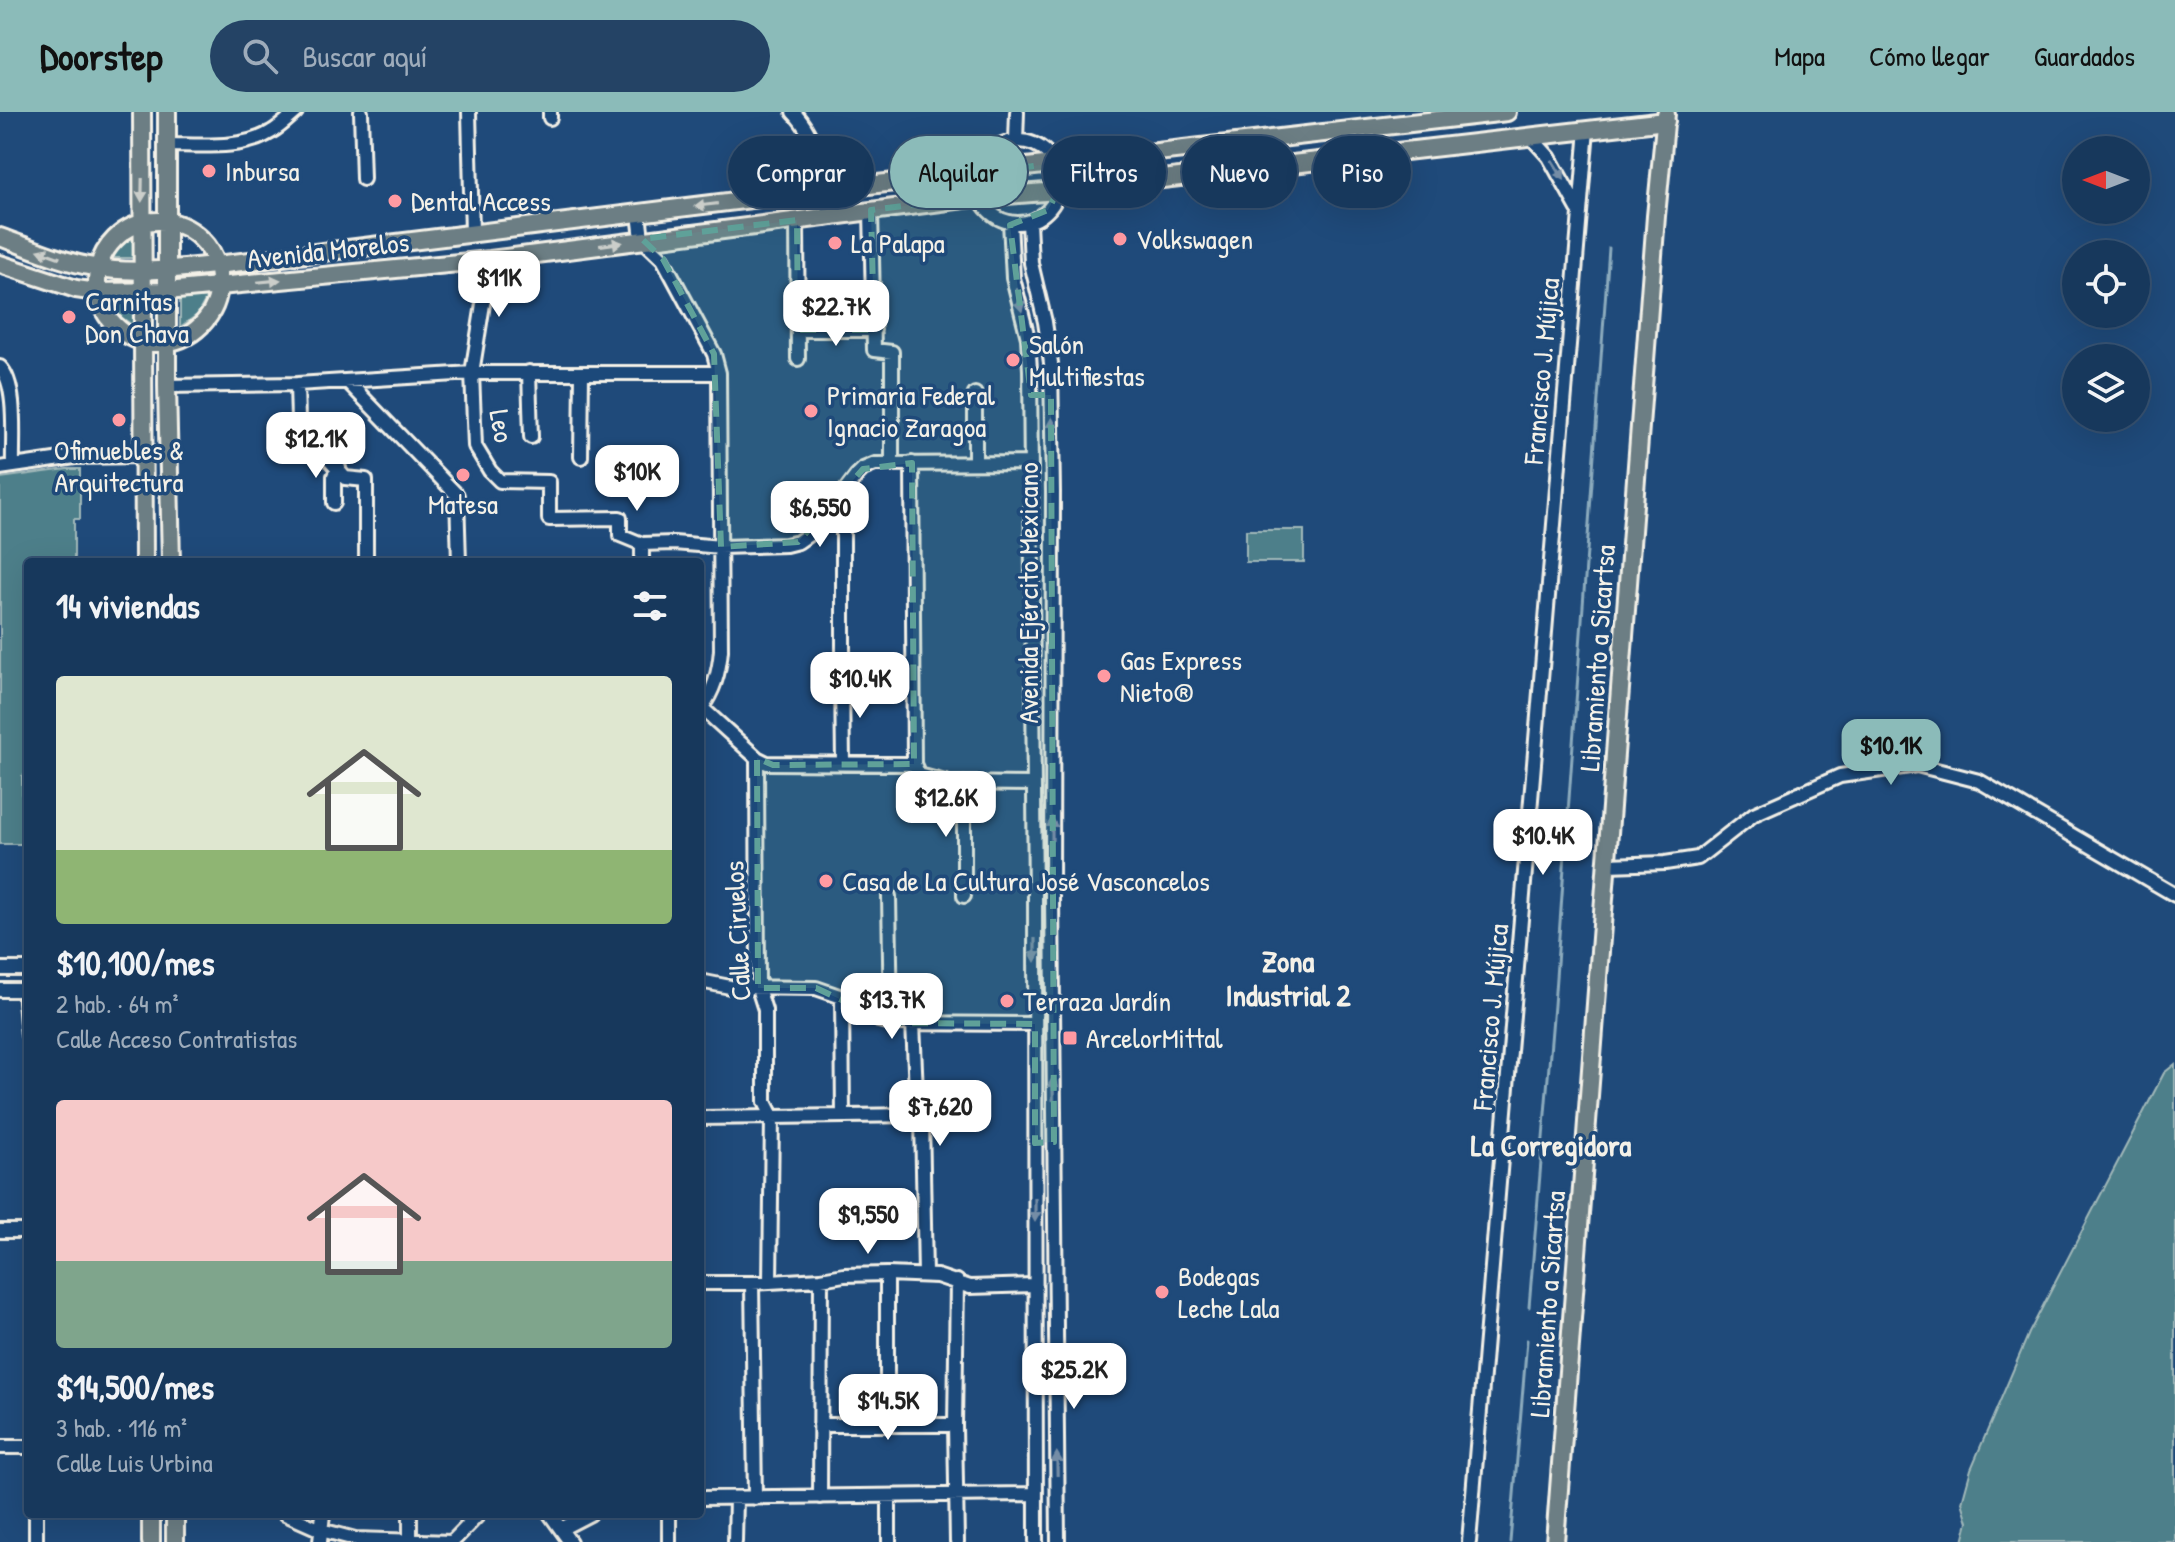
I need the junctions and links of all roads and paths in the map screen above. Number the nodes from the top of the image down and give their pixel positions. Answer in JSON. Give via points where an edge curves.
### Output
{"nodes":[{"id":1,"x":142,"y":112,"type":"edge"},
{"id":2,"x":167,"y":112,"type":"edge"},
{"id":3,"x":273,"y":112,"type":"edge"},
{"id":4,"x":296,"y":112,"type":"edge"},
{"id":5,"x":361,"y":112,"type":"edge"},
{"id":6,"x":469,"y":112,"type":"edge"},
{"id":7,"x":793,"y":112,"type":"edge"},
{"id":8,"x":1017,"y":112,"type":"edge"},
{"id":9,"x":1507,"y":112,"type":"edge"},
{"id":10,"x":1666,"y":117,"type":"edge"},
{"id":11,"x":1375,"y":126,"type":"junction"},
{"id":12,"x":1587,"y":129,"type":"junction"},
{"id":13,"x":275,"y":130,"type":"junction"},
{"id":14,"x":810,"y":136,"type":"edge"},
{"id":15,"x":1016,"y":136,"type":"edge"},
{"id":16,"x":1376,"y":136,"type":"edge"},
{"id":17,"x":1530,"y":136,"type":"junction"},
{"id":18,"x":166,"y":145,"type":"junction"},
{"id":19,"x":1411,"y":149,"type":"edge"},
{"id":20,"x":1166,"y":150,"type":"edge"},
{"id":21,"x":1313,"y":161,"type":"edge"},
{"id":22,"x":1166,"y":178,"type":"edge"},
{"id":23,"x":363,"y":179,"type":"dead end"},
{"id":24,"x":728,"y":202,"type":"edge"},
{"id":25,"x":827,"y":208,"type":"edge"},
{"id":26,"x":890,"y":208,"type":"edge"},
{"id":27,"x":988,"y":208,"type":"edge"},
{"id":28,"x":1049,"y":208,"type":"edge"},
{"id":29,"x":1578,"y":209,"type":"junction"},
{"id":30,"x":871,"y":210,"type":"junction"},
{"id":31,"x":639,"y":213,"type":"junction"},
{"id":32,"x":828,"y":216,"type":"junction"},
{"id":33,"x":167,"y":220,"type":"junction"},
{"id":34,"x":797,"y":220,"type":"junction"},
{"id":35,"x":143,"y":222,"type":"junction"},
{"id":36,"x":1010,"y":222,"type":"junction"},
{"id":37,"x":1029,"y":222,"type":"junction"},
{"id":38,"x":472,"y":233,"type":"junction"},
{"id":39,"x":0,"y":237,"type":"edge"},
{"id":40,"x":642,"y":239,"type":"junction"},
{"id":41,"x":490,"y":260,"type":"junction"},
{"id":42,"x":0,"y":264,"type":"edge"},
{"id":43,"x":217,"y":265,"type":"junction"},
{"id":44,"x":98,"y":268,"type":"junction"},
{"id":45,"x":167,"y":269,"type":"junction"},
{"id":46,"x":144,"y":271,"type":"junction"},
{"id":47,"x":219,"y":286,"type":"junction"},
{"id":48,"x":167,"y":291,"type":"junction"},
{"id":49,"x":97,"y":292,"type":"junction"},
{"id":50,"x":143,"y":292,"type":"junction"},
{"id":51,"x":798,"y":330,"type":"junction"},
{"id":52,"x":874,"y":330,"type":"junction"},
{"id":53,"x":144,"y":342,"type":"junction"},
{"id":54,"x":167,"y":343,"type":"junction"},
{"id":55,"x":1050,"y":351,"type":"junction"},
{"id":56,"x":1029,"y":353,"type":"junction"},
{"id":57,"x":798,"y":359,"type":"dead end"},
{"id":58,"x":0,"y":367,"type":"edge"},
{"id":59,"x":529,"y":372,"type":"junction"},
{"id":60,"x":472,"y":373,"type":"junction"},
{"id":61,"x":582,"y":373,"type":"junction"},
{"id":62,"x":719,"y":373,"type":"junction"},
{"id":63,"x":347,"y":381,"type":"junction"},
{"id":64,"x":297,"y":384,"type":"junction"},
{"id":65,"x":167,"y":386,"type":"junction"},
{"id":66,"x":975,"y":394,"type":"dead end"},
{"id":67,"x":1031,"y":395,"type":"junction"},
{"id":68,"x":1051,"y":395,"type":"junction"},
{"id":69,"x":531,"y":437,"type":"dead end"},
{"id":70,"x":144,"y":456,"type":"junction"},
{"id":71,"x":581,"y":457,"type":"dead end"},
{"id":72,"x":912,"y":463,"type":"junction"},
{"id":73,"x":975,"y":463,"type":"junction"},
{"id":74,"x":1031,"y":463,"type":"junction"},
{"id":75,"x":892,"y":464,"type":"junction"},
{"id":76,"x":6,"y":467,"type":"edge"},
{"id":77,"x":339,"y":468,"type":"junction"},
{"id":78,"x":843,"y":496,"type":"junction"},
{"id":79,"x":144,"y":503,"type":"junction"},
{"id":80,"x":334,"y":503,"type":"dead end"},
{"id":81,"x":170,"y":504,"type":"junction"},
{"id":82,"x":642,"y":544,"type":"junction"},
{"id":83,"x":721,"y":547,"type":"junction"},
{"id":84,"x":144,"y":558,"type":"edge"},
{"id":85,"x":171,"y":558,"type":"edge"},
{"id":86,"x":366,"y":558,"type":"edge"},
{"id":87,"x":459,"y":558,"type":"edge"},
{"id":88,"x":642,"y":558,"type":"edge"},
{"id":89,"x":1033,"y":620,"type":"junction"},
{"id":90,"x":1053,"y":620,"type":"junction"},
{"id":91,"x":843,"y":658,"type":"dead end"},
{"id":92,"x":842,"y":676,"type":"dead end"},
{"id":93,"x":704,"y":704,"type":"edge"},
{"id":94,"x":704,"y":712,"type":"edge"},
{"id":95,"x":757,"y":758,"type":"junction"},
{"id":96,"x":843,"y":764,"type":"junction"},
{"id":97,"x":914,"y":764,"type":"junction"},
{"id":98,"x":964,"y":783,"type":"junction"},
{"id":99,"x":1034,"y":784,"type":"junction"},
{"id":100,"x":1608,"y":865,"type":"junction"},
{"id":101,"x":2175,"y":895,"type":"edge"},
{"id":102,"x":889,"y":896,"type":"dead end"},
{"id":103,"x":964,"y":896,"type":"dead end"},
{"id":104,"x":1035,"y":897,"type":"junction"},
{"id":105,"x":1052,"y":897,"type":"junction"},
{"id":106,"x":0,"y":969,"type":"edge"},
{"id":107,"x":24,"y":969,"type":"edge"},
{"id":108,"x":704,"y":982,"type":"edge"},
{"id":109,"x":758,"y":988,"type":"junction"},
{"id":110,"x":0,"y":990,"type":"edge"},
{"id":111,"x":24,"y":990,"type":"edge"},
{"id":112,"x":842,"y":997,"type":"junction"},
{"id":113,"x":891,"y":1023,"type":"junction"},
{"id":114,"x":913,"y":1023,"type":"junction"},
{"id":115,"x":1035,"y":1024,"type":"junction"},
{"id":116,"x":917,"y":1115,"type":"junction"},
{"id":117,"x":772,"y":1116,"type":"junction"},
{"id":118,"x":843,"y":1116,"type":"junction"},
{"id":119,"x":704,"y":1118,"type":"edge"},
{"id":120,"x":1054,"y":1142,"type":"junction"},
{"id":121,"x":1035,"y":1143,"type":"junction"},
{"id":122,"x":0,"y":1231,"type":"edge"},
{"id":123,"x":24,"y":1231,"type":"edge"},
{"id":124,"x":887,"y":1274,"type":"junction"},
{"id":125,"x":925,"y":1275,"type":"junction"},
{"id":126,"x":821,"y":1279,"type":"junction"},
{"id":127,"x":957,"y":1281,"type":"junction"},
{"id":128,"x":770,"y":1282,"type":"junction"},
{"id":129,"x":704,"y":1283,"type":"edge"},
{"id":130,"x":752,"y":1283,"type":"junction"},
{"id":131,"x":1035,"y":1285,"type":"junction"},
{"id":132,"x":1056,"y":1408,"type":"junction"},
{"id":133,"x":1036,"y":1409,"type":"junction"},
{"id":134,"x":887,"y":1424,"type":"junction"},
{"id":135,"x":820,"y":1425,"type":"junction"},
{"id":136,"x":955,"y":1425,"type":"junction"},
{"id":137,"x":0,"y":1447,"type":"edge"},
{"id":138,"x":24,"y":1447,"type":"edge"},
{"id":139,"x":1036,"y":1494,"type":"junction"},
{"id":140,"x":957,"y":1495,"type":"junction"},
{"id":141,"x":889,"y":1496,"type":"junction"},
{"id":142,"x":820,"y":1497,"type":"junction"},
{"id":143,"x":704,"y":1498,"type":"edge"},
{"id":144,"x":736,"y":1498,"type":"junction"},
{"id":145,"x":755,"y":1498,"type":"junction"},
{"id":146,"x":36,"y":1518,"type":"edge"},
{"id":147,"x":151,"y":1518,"type":"edge"},
{"id":148,"x":175,"y":1518,"type":"edge"},
{"id":149,"x":291,"y":1518,"type":"edge"},
{"id":150,"x":410,"y":1518,"type":"edge"},
{"id":151,"x":475,"y":1518,"type":"edge"},
{"id":152,"x":553,"y":1518,"type":"edge"},
{"id":153,"x":582,"y":1518,"type":"edge"},
{"id":154,"x":669,"y":1518,"type":"edge"},
{"id":155,"x":561,"y":1529,"type":"junction"},
{"id":156,"x":320,"y":1536,"type":"edge"},
{"id":157,"x":410,"y":1541,"type":"edge"},
{"id":158,"x":36,"y":1542,"type":"edge"},
{"id":159,"x":151,"y":1542,"type":"edge"},
{"id":160,"x":175,"y":1542,"type":"edge"},
{"id":161,"x":452,"y":1542,"type":"edge"},
{"id":162,"x":570,"y":1542,"type":"edge"},
{"id":163,"x":669,"y":1542,"type":"edge"},
{"id":164,"x":735,"y":1542,"type":"edge"},
{"id":165,"x":889,"y":1542,"type":"edge"},
{"id":166,"x":957,"y":1542,"type":"edge"},
{"id":167,"x":1036,"y":1542,"type":"edge"},
{"id":168,"x":1058,"y":1542,"type":"edge"},
{"id":169,"x":1469,"y":1542,"type":"edge"},
{"id":170,"x":1555,"y":1542,"type":"edge"}],
"edges":[{"from":1,"to":35,"type":"main road","one_way":true},
{"from":2,"to":18,"type":"main road"},
{"from":3,"to":13,"type":"street"},
{"from":4,"to":13,"type":"street"},
{"from":5,"to":23,"type":"street"},
{"from":6,"to":38,"type":"street"},
{"from":7,"to":14,"type":"street"},
{"from":8,"to":15,"type":"street"},
{"from":9,"to":11,"type":"main road","name":"Avenida Morelos"},
{"from":10,"to":12,"type":"main road","name":"Avenida Morelos"},
{"from":10,"to":100,"type":"main road","name":"Libramiento a Sicartsa"},
{"from":11,"to":16,"type":"main road"},
{"from":11,"to":20,"type":"main road","name":"Avenida Morelos"},
{"from":12,"to":17,"type":"main road","name":"Avenida Morelos"},
{"from":12,"to":29,"type":"street","name":"Francisco J. Mújica"},
{"from":13,"to":18,"type":"street","via":[[217,145]]},
{"from":17,"to":19,"type":"main road","name":"Avenida Morelos"},
{"from":17,"to":29,"type":"street","one_way":true,"via":[[1549,157]]},
{"from":18,"to":33,"type":"main road"},
{"from":21,"to":22,"type":"main road","name":"Avenida Morelos"},
{"from":24,"to":31,"type":"main road","name":"Avenida Morelos","one_way":true},
{"from":25,"to":32,"type":"street"},
{"from":26,"to":30,"type":"main road","name":"Avenida Morelos"},
{"from":27,"to":36,"type":"street"},
{"from":28,"to":37,"type":"street"},
{"from":29,"to":169,"type":"street","name":"Francisco J. Mújica"},
{"from":30,"to":32,"type":"main road","name":"Avenida Morelos"},
{"from":30,"to":52,"type":"street"},
{"from":31,"to":38,"type":"main road","name":"Avenida Morelos"},
{"from":31,"to":40,"type":"street"},
{"from":32,"to":34,"type":"main road","name":"Avenida Morelos"},
{"from":33,"to":35,"type":"main road"},
{"from":33,"to":43,"type":"main road","via":[[202,238]]},
{"from":33,"to":45,"type":"main road"},
{"from":34,"to":40,"type":"main road","name":"Avenida Morelos"},
{"from":34,"to":51,"type":"street"},
{"from":35,"to":44,"type":"main road","via":[[114,239]]},
{"from":35,"to":46,"type":"main road"},
{"from":36,"to":37,"type":"street"},
{"from":36,"to":56,"type":"street","name":"Avenida Ejército Mexicano","one_way":true,"via":[[1013,278]]},
{"from":37,"to":55,"type":"street","name":"Avenida Ejército Mexicano","via":[[1031,263]]},
{"from":38,"to":43,"type":"main road","name":"Avenida Morelos"},
{"from":44,"to":39,"type":"main road","name":"Avenida Morelos","one_way":true},
{"from":41,"to":40,"type":"main road","name":"Avenida Morelos","one_way":true},
{"from":40,"to":62,"type":"street","via":[[663,259]]},
{"from":47,"to":41,"type":"main road","name":"Avenida Morelos","one_way":true},
{"from":41,"to":60,"type":"street","name":"Leo"},
{"from":42,"to":49,"type":"main road","name":"Avenida Morelos"},
{"from":43,"to":45,"type":"main road","name":"Avenida Morelos"},
{"from":43,"to":47,"type":"main road"},
{"from":44,"to":46,"type":"main road","name":"Avenida Morelos"},
{"from":44,"to":49,"type":"main road"},
{"from":45,"to":46,"type":"main road","name":"Avenida Morelos"},
{"from":45,"to":48,"type":"main road"},
{"from":46,"to":50,"type":"main road"},
{"from":47,"to":48,"type":"main road","name":"Avenida Morelos"},
{"from":47,"to":54,"type":"main road","via":[[203,324]]},
{"from":48,"to":50,"type":"main road","name":"Avenida Morelos"},
{"from":48,"to":54,"type":"main road"},
{"from":49,"to":50,"type":"main road","name":"Avenida Morelos"},
{"from":49,"to":53,"type":"main road","via":[[113,324]]},
{"from":50,"to":53,"type":"main road"},
{"from":51,"to":52,"type":"street"},
{"from":51,"to":57,"type":"street"},
{"from":52,"to":75,"type":"street","via":[[874,350],[892,352]]},
{"from":53,"to":54,"type":"main road"},
{"from":53,"to":70,"type":"main road"},
{"from":54,"to":65,"type":"main road"},
{"from":55,"to":56,"type":"street"},
{"from":55,"to":68,"type":"street","name":"Avenida Ejército Mexicano"},
{"from":56,"to":67,"type":"street","name":"Avenida Ejército Mexicano"},
{"from":58,"to":76,"type":"street","via":[[11,395]]},
{"from":59,"to":60,"type":"street"},
{"from":59,"to":61,"type":"street"},
{"from":59,"to":69,"type":"street"},
{"from":60,"to":63,"type":"street"},
{"from":60,"to":82,"type":"street","name":"Leo","via":[[475,446],[490,471],[500,481],[549,482],[549,519],[620,518],[620,535]]},
{"from":61,"to":62,"type":"street"},
{"from":61,"to":71,"type":"street"},
{"from":62,"to":83,"type":"street"},
{"from":63,"to":64,"type":"street"},
{"from":63,"to":87,"type":"street","via":[[457,495]]},
{"from":64,"to":65,"type":"street"},
{"from":64,"to":77,"type":"street","via":[[298,420]]},
{"from":65,"to":81,"type":"main road"},
{"from":66,"to":73,"type":"street"},
{"from":67,"to":68,"type":"street"},
{"from":67,"to":74,"type":"street","name":"Avenida Ejército Mexicano"},
{"from":90,"to":68,"type":"street","name":"Avenida Ejército Mexicano","one_way":true},
{"from":70,"to":76,"type":"street","via":[[75,457]]},
{"from":70,"to":79,"type":"main road"},
{"from":72,"to":73,"type":"street"},
{"from":72,"to":75,"type":"street"},
{"from":72,"to":97,"type":"street"},
{"from":73,"to":74,"type":"street"},
{"from":74,"to":89,"type":"street","name":"Avenida Ejército Mexicano"},
{"from":75,"to":78,"type":"street","via":[[863,469]]},
{"from":77,"to":80,"type":"street"},
{"from":77,"to":86,"type":"street","via":[[345,478],[366,480]]},
{"from":78,"to":83,"type":"street","via":[[798,542]]},
{"from":78,"to":91,"type":"street"},
{"from":79,"to":81,"type":"main road"},
{"from":79,"to":84,"type":"main road"},
{"from":81,"to":85,"type":"main road"},
{"from":82,"to":83,"type":"street"},
{"from":82,"to":88,"type":"street"},
{"from":83,"to":93,"type":"street","via":[[720,667]]},
{"from":89,"to":90,"type":"street"},
{"from":89,"to":99,"type":"street","name":"Avenida Ejército Mexicano"},
{"from":105,"to":90,"type":"street","name":"Avenida Ejército Mexicano","one_way":true},
{"from":92,"to":96,"type":"street"},
{"from":94,"to":95,"type":"street"},
{"from":95,"to":96,"type":"street","via":[[773,765]]},
{"from":95,"to":109,"type":"street","name":"Calle Ciruelos"},
{"from":96,"to":97,"type":"street"},
{"from":97,"to":98,"type":"street","via":[[919,775]]},
{"from":98,"to":99,"type":"street"},
{"from":98,"to":103,"type":"street"},
{"from":99,"to":104,"type":"street","name":"Avenida Ejército Mexicano"},
{"from":100,"to":101,"type":"street","via":[[1698,858],[1754,814],[1840,776],[1917,765],[1979,781]]},
{"from":100,"to":170,"type":"main road","name":"Libramiento a Sicartsa"},
{"from":102,"to":113,"type":"street"},
{"from":104,"to":105,"type":"street"},
{"from":104,"to":115,"type":"street","name":"Avenida Ejército Mexicano","one_way":true},
{"from":120,"to":105,"type":"street","name":"Avenida Ejército Mexicano","one_way":true},
{"from":106,"to":107,"type":"street"},
{"from":108,"to":109,"type":"street"},
{"from":109,"to":112,"type":"street","via":[[816,988]]},
{"from":109,"to":117,"type":"street","name":"Calle Ciruelos","via":[[765,1010],[765,1102]]},
{"from":110,"to":111,"type":"street"},
{"from":112,"to":113,"type":"street"},
{"from":112,"to":118,"type":"street"},
{"from":113,"to":114,"type":"street"},
{"from":114,"to":115,"type":"street"},
{"from":114,"to":116,"type":"street"},
{"from":115,"to":121,"type":"street","name":"Avenida Ejército Mexicano"},
{"from":116,"to":118,"type":"street"},
{"from":116,"to":125,"type":"street","via":[[922,1118]]},
{"from":117,"to":118,"type":"street"},
{"from":117,"to":119,"type":"street"},
{"from":117,"to":128,"type":"street"},
{"from":120,"to":121,"type":"street"},
{"from":120,"to":132,"type":"street","name":"Avenida Ejército Mexicano"},
{"from":121,"to":131,"type":"street","name":"Avenida Ejército Mexicano","one_way":true},
{"from":122,"to":123,"type":"street"},
{"from":124,"to":125,"type":"street"},
{"from":124,"to":126,"type":"street"},
{"from":124,"to":134,"type":"street"},
{"from":125,"to":127,"type":"street"},
{"from":126,"to":128,"type":"street"},
{"from":126,"to":135,"type":"street"},
{"from":127,"to":131,"type":"street","via":[[970,1287]]},
{"from":127,"to":136,"type":"street"},
{"from":128,"to":130,"type":"street"},
{"from":129,"to":130,"type":"street"},
{"from":130,"to":145,"type":"street"},
{"from":131,"to":133,"type":"street","name":"Avenida Ejército Mexicano"},
{"from":132,"to":133,"type":"street"},
{"from":168,"to":132,"type":"street","name":"Avenida Ejército Mexicano","one_way":true},
{"from":133,"to":139,"type":"street","name":"Avenida Ejército Mexicano"},
{"from":134,"to":135,"type":"street"},
{"from":134,"to":136,"type":"street"},
{"from":135,"to":142,"type":"street"},
{"from":136,"to":140,"type":"street"},
{"from":137,"to":138,"type":"street"},
{"from":139,"to":140,"type":"street"},
{"from":139,"to":167,"type":"street","name":"Avenida Ejército Mexicano"},
{"from":140,"to":141,"type":"street"},
{"from":140,"to":166,"type":"street"},
{"from":141,"to":142,"type":"street"},
{"from":141,"to":165,"type":"street"},
{"from":142,"to":145,"type":"street"},
{"from":143,"to":144,"type":"street"},
{"from":144,"to":145,"type":"street"},
{"from":144,"to":164,"type":"street"},
{"from":146,"to":158,"type":"street"},
{"from":147,"to":159,"type":"main road"},
{"from":148,"to":160,"type":"main road"},
{"from":149,"to":156,"type":"street"},
{"from":150,"to":157,"type":"street"},
{"from":151,"to":161,"type":"street"},
{"from":152,"to":155,"type":"street"},
{"from":153,"to":155,"type":"street"},
{"from":154,"to":163,"type":"street"},
{"from":155,"to":162,"type":"street"},
{"from":156,"to":157,"type":"street"},
{"from":157,"to":161,"type":"street"}]}
